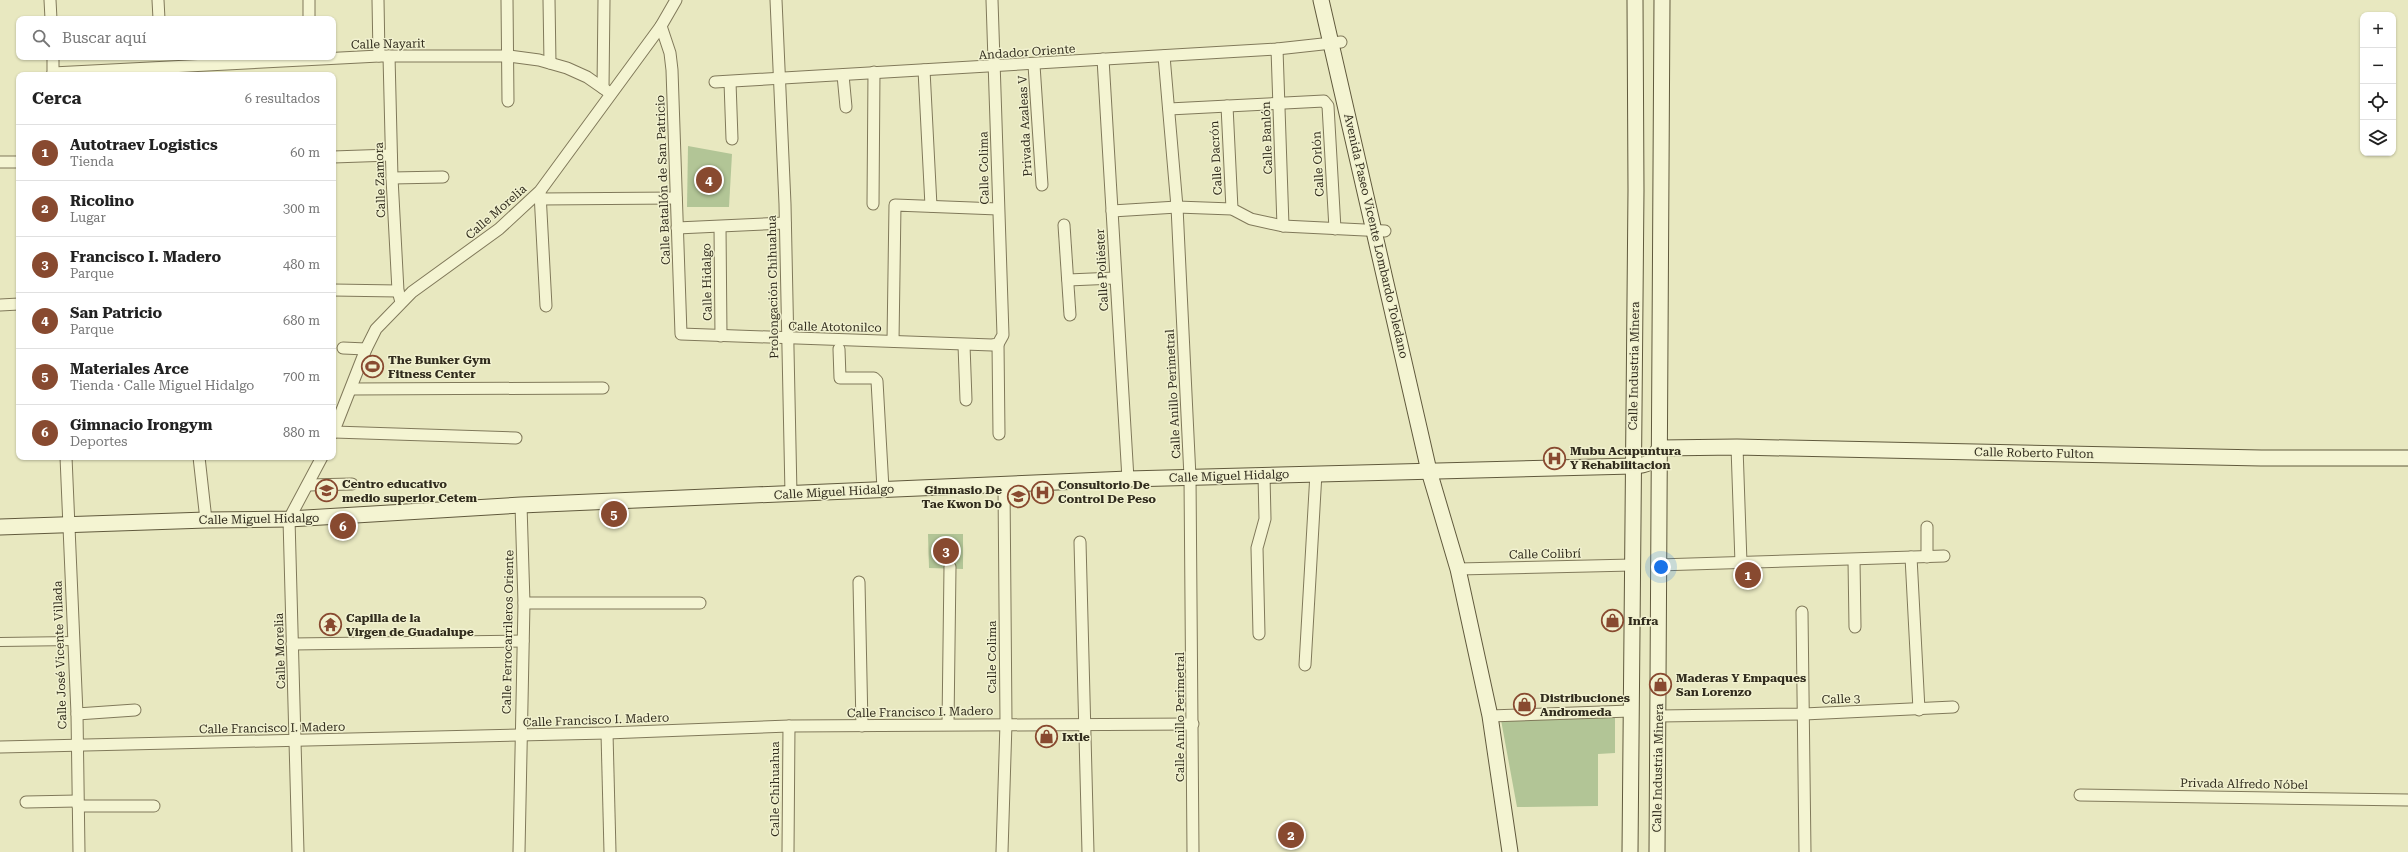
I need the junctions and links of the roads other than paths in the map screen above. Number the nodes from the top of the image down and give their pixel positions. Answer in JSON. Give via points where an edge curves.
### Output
{"nodes":[{"id":1,"x":50,"y":0,"type":"edge"},
{"id":2,"x":158,"y":0,"type":"edge"},
{"id":3,"x":309,"y":0,"type":"edge"},
{"id":4,"x":378,"y":0,"type":"edge"},
{"id":5,"x":507,"y":0,"type":"edge"},
{"id":6,"x":549,"y":0,"type":"edge"},
{"id":7,"x":604,"y":0,"type":"edge"},
{"id":8,"x":676,"y":0,"type":"edge"},
{"id":9,"x":776,"y":0,"type":"edge"},
{"id":10,"x":992,"y":0,"type":"edge"},
{"id":11,"x":1322,"y":0,"type":"edge"},
{"id":12,"x":1331,"y":0,"type":"edge"},
{"id":13,"x":1635,"y":0,"type":"edge"},
{"id":14,"x":1662,"y":0,"type":"edge"},
{"id":15,"x":52,"y":16,"type":"edge"},
{"id":16,"x":159,"y":16,"type":"edge"},
{"id":17,"x":309,"y":16,"type":"edge"},
{"id":18,"x":661,"y":26,"type":"junction"},
{"id":19,"x":1336,"y":43,"type":"junction"},
{"id":20,"x":1276,"y":49,"type":"junction"},
{"id":21,"x":384,"y":56,"type":"junction"},
{"id":22,"x":508,"y":56,"type":"junction"},
{"id":23,"x":1164,"y":56,"type":"junction"},
{"id":24,"x":336,"y":58,"type":"edge"},
{"id":25,"x":1103,"y":59,"type":"junction"},
{"id":26,"x":53,"y":60,"type":"edge"},
{"id":27,"x":291,"y":60,"type":"edge"},
{"id":28,"x":550,"y":63,"type":"junction"},
{"id":29,"x":1034,"y":65,"type":"junction"},
{"id":30,"x":160,"y":67,"type":"edge"},
{"id":31,"x":995,"y":67,"type":"junction"},
{"id":32,"x":924,"y":70,"type":"junction"},
{"id":33,"x":53,"y":72,"type":"edge"},
{"id":34,"x":84,"y":72,"type":"edge"},
{"id":35,"x":874,"y":72,"type":"junction"},
{"id":36,"x":843,"y":75,"type":"junction"},
{"id":37,"x":781,"y":79,"type":"junction"},
{"id":38,"x":715,"y":82,"type":"dead end"},
{"id":39,"x":730,"y":82,"type":"junction"},
{"id":40,"x":606,"y":90,"type":"junction"},
{"id":41,"x":508,"y":102,"type":"dead end"},
{"id":42,"x":1278,"y":103,"type":"junction"},
{"id":43,"x":1226,"y":106,"type":"junction"},
{"id":44,"x":846,"y":107,"type":"dead end"},
{"id":45,"x":1169,"y":109,"type":"junction"},
{"id":46,"x":732,"y":139,"type":"dead end"},
{"id":47,"x":391,"y":155,"type":"junction"},
{"id":48,"x":336,"y":157,"type":"edge"},
{"id":49,"x":0,"y":162,"type":"edge"},
{"id":50,"x":16,"y":162,"type":"edge"},
{"id":51,"x":443,"y":177,"type":"dead end"},
{"id":52,"x":392,"y":178,"type":"junction"},
{"id":53,"x":1042,"y":185,"type":"dead end"},
{"id":54,"x":540,"y":195,"type":"junction"},
{"id":55,"x":676,"y":198,"type":"junction"},
{"id":56,"x":873,"y":204,"type":"dead end"},
{"id":57,"x":931,"y":206,"type":"junction"},
{"id":58,"x":1177,"y":207,"type":"junction"},
{"id":59,"x":998,"y":209,"type":"junction"},
{"id":60,"x":1232,"y":209,"type":"junction"},
{"id":61,"x":1112,"y":211,"type":"junction"},
{"id":62,"x":786,"y":223,"type":"junction"},
{"id":63,"x":1064,"y":225,"type":"dead end"},
{"id":64,"x":1283,"y":226,"type":"junction"},
{"id":65,"x":720,"y":227,"type":"junction"},
{"id":66,"x":677,"y":228,"type":"junction"},
{"id":67,"x":1335,"y":229,"type":"junction"},
{"id":68,"x":1380,"y":231,"type":"junction"},
{"id":69,"x":1115,"y":278,"type":"junction"},
{"id":70,"x":1068,"y":280,"type":"junction"},
{"id":71,"x":336,"y":290,"type":"edge"},
{"id":72,"x":398,"y":291,"type":"junction"},
{"id":73,"x":401,"y":302,"type":"junction"},
{"id":74,"x":16,"y":304,"type":"edge"},
{"id":75,"x":0,"y":305,"type":"edge"},
{"id":76,"x":546,"y":306,"type":"dead end"},
{"id":77,"x":1070,"y":316,"type":"dead end"},
{"id":78,"x":681,"y":334,"type":"joint"},
{"id":79,"x":721,"y":336,"type":"junction"},
{"id":80,"x":787,"y":339,"type":"junction"},
{"id":81,"x":1001,"y":339,"type":"junction"},
{"id":82,"x":892,"y":341,"type":"junction"},
{"id":83,"x":964,"y":345,"type":"junction"},
{"id":84,"x":343,"y":348,"type":"dead end"},
{"id":85,"x":366,"y":349,"type":"junction"},
{"id":86,"x":839,"y":349,"type":"dead end"},
{"id":87,"x":603,"y":388,"type":"dead end"},
{"id":88,"x":352,"y":389,"type":"junction"},
{"id":89,"x":966,"y":400,"type":"dead end"},
{"id":90,"x":336,"y":426,"type":"edge"},
{"id":91,"x":336,"y":433,"type":"edge"},
{"id":92,"x":999,"y":434,"type":"dead end"},
{"id":93,"x":516,"y":438,"type":"dead end"},
{"id":94,"x":1737,"y":447,"type":"junction"},
{"id":95,"x":1660,"y":448,"type":"junction"},
{"id":96,"x":2408,"y":458,"type":"edge"},
{"id":97,"x":66,"y":460,"type":"edge"},
{"id":98,"x":199,"y":460,"type":"edge"},
{"id":99,"x":320,"y":460,"type":"edge"},
{"id":100,"x":1633,"y":466,"type":"junction"},
{"id":101,"x":1429,"y":471,"type":"junction"},
{"id":102,"x":1316,"y":473,"type":"junction"},
{"id":103,"x":1264,"y":475,"type":"junction"},
{"id":104,"x":1190,"y":477,"type":"junction"},
{"id":105,"x":1128,"y":479,"type":"junction"},
{"id":106,"x":352,"y":484,"type":"dead end"},
{"id":107,"x":308,"y":485,"type":"junction"},
{"id":108,"x":1004,"y":486,"type":"junction"},
{"id":109,"x":883,"y":489,"type":"junction"},
{"id":110,"x":790,"y":494,"type":"junction"},
{"id":111,"x":521,"y":505,"type":"junction"},
{"id":112,"x":289,"y":519,"type":"junction"},
{"id":113,"x":206,"y":520,"type":"junction"},
{"id":114,"x":68,"y":526,"type":"junction"},
{"id":115,"x":0,"y":527,"type":"edge"},
{"id":116,"x":1927,"y":527,"type":"dead end"},
{"id":117,"x":1080,"y":542,"type":"dead end"},
{"id":118,"x":1944,"y":556,"type":"dead end"},
{"id":119,"x":1928,"y":557,"type":"junction"},
{"id":120,"x":1911,"y":558,"type":"junction"},
{"id":121,"x":1854,"y":560,"type":"junction"},
{"id":122,"x":1741,"y":563,"type":"junction"},
{"id":123,"x":1632,"y":565,"type":"junction"},
{"id":124,"x":1658,"y":565,"type":"junction"},
{"id":125,"x":950,"y":567,"type":"dead end"},
{"id":126,"x":1458,"y":569,"type":"junction"},
{"id":127,"x":859,"y":582,"type":"dead end"},
{"id":128,"x":524,"y":603,"type":"junction"},
{"id":129,"x":700,"y":603,"type":"dead end"},
{"id":130,"x":1802,"y":612,"type":"dead end"},
{"id":131,"x":1855,"y":627,"type":"dead end"},
{"id":132,"x":1259,"y":634,"type":"dead end"},
{"id":133,"x":73,"y":641,"type":"junction"},
{"id":134,"x":523,"y":641,"type":"junction"},
{"id":135,"x":0,"y":642,"type":"edge"},
{"id":136,"x":292,"y":644,"type":"junction"},
{"id":137,"x":1305,"y":665,"type":"dead end"},
{"id":138,"x":1953,"y":707,"type":"dead end"},
{"id":139,"x":135,"y":710,"type":"dead end"},
{"id":140,"x":1919,"y":710,"type":"junction"},
{"id":141,"x":1630,"y":711,"type":"junction"},
{"id":142,"x":77,"y":714,"type":"junction"},
{"id":143,"x":1804,"y":714,"type":"junction"},
{"id":144,"x":1490,"y":716,"type":"junction"},
{"id":145,"x":1659,"y":716,"type":"junction"},
{"id":146,"x":1084,"y":723,"type":"junction"},
{"id":147,"x":948,"y":724,"type":"junction"},
{"id":148,"x":1006,"y":724,"type":"junction"},
{"id":149,"x":1193,"y":724,"type":"junction"},
{"id":150,"x":789,"y":726,"type":"junction"},
{"id":151,"x":862,"y":726,"type":"junction"},
{"id":152,"x":607,"y":733,"type":"junction"},
{"id":153,"x":520,"y":735,"type":"junction"},
{"id":154,"x":295,"y":741,"type":"junction"},
{"id":155,"x":77,"y":745,"type":"junction"},
{"id":156,"x":0,"y":747,"type":"edge"},
{"id":157,"x":2080,"y":795,"type":"dead end"},
{"id":158,"x":1630,"y":800,"type":"junction"},
{"id":159,"x":1656,"y":800,"type":"junction"},
{"id":160,"x":2408,"y":800,"type":"edge"},
{"id":161,"x":26,"y":802,"type":"dead end"},
{"id":162,"x":78,"y":804,"type":"junction"},
{"id":163,"x":154,"y":806,"type":"dead end"},
{"id":164,"x":79,"y":852,"type":"edge"},
{"id":165,"x":298,"y":852,"type":"edge"},
{"id":166,"x":520,"y":852,"type":"edge"},
{"id":167,"x":610,"y":852,"type":"edge"},
{"id":168,"x":788,"y":852,"type":"edge"},
{"id":169,"x":1002,"y":852,"type":"edge"},
{"id":170,"x":1088,"y":852,"type":"edge"},
{"id":171,"x":1193,"y":852,"type":"edge"},
{"id":172,"x":1510,"y":852,"type":"edge"},
{"id":173,"x":1630,"y":852,"type":"edge"},
{"id":174,"x":1657,"y":852,"type":"edge"},
{"id":175,"x":1805,"y":852,"type":"edge"}],
"edges":[{"from":1,"to":15,"type":"street"},
{"from":2,"to":16,"type":"street"},
{"from":3,"to":17,"type":"street"},
{"from":4,"to":21,"type":"street","name":"Calle Zamora"},
{"from":5,"to":22,"type":"street"},
{"from":6,"to":28,"type":"street"},
{"from":7,"to":40,"type":"street"},
{"from":8,"to":18,"type":"street","name":"Calle Morelia"},
{"from":9,"to":37,"type":"street","name":"Prolongación Chihuahua"},
{"from":10,"to":31,"type":"street","name":"Calle Colima"},
{"from":11,"to":19,"type":"main road","name":"Avenida Paseo Vicente Lombardo Toledano"},
{"from":12,"to":19,"type":"main road","name":"Avenida Paseo Vicente Lombardo Toledano"},
{"from":13,"to":100,"type":"main road","name":"Calle Industria Minera"},
{"from":14,"to":95,"type":"main road","name":"Calle Industria Minera"},
{"from":18,"to":40,"type":"street","name":"Calle Morelia"},
{"from":18,"to":55,"type":"street","name":"Calle Batallón de San Patricio","via":[[670,53],[672,70]]},
{"from":19,"to":20,"type":"street","name":"Andador Oriente"},
{"from":19,"to":68,"type":"main road","name":"Avenida Paseo Vicente Lombardo Toledano"},
{"from":20,"to":23,"type":"street","name":"Andador Oriente"},
{"from":20,"to":42,"type":"street","name":"Calle Banlón"},
{"from":21,"to":22,"type":"street","name":"Calle Nayarit"},
{"from":21,"to":24,"type":"street","name":"Calle Nayarit"},
{"from":21,"to":47,"type":"street","name":"Calle Zamora"},
{"from":22,"to":28,"type":"street","name":"Calle Nayarit"},
{"from":22,"to":41,"type":"street"},
{"from":23,"to":25,"type":"street","name":"Andador Oriente"},
{"from":23,"to":45,"type":"street","name":"Calle Anillo Perimetral"},
{"from":25,"to":29,"type":"street","name":"Andador Oriente"},
{"from":25,"to":61,"type":"street","name":"Calle Poliéster"},
{"from":26,"to":33,"type":"street"},
{"from":27,"to":30,"type":"street","name":"Calle Nayarit"},
{"from":28,"to":40,"type":"street","name":"Calle Nayarit","via":[[587,77]]},
{"from":29,"to":31,"type":"street","name":"Andador Oriente"},
{"from":29,"to":53,"type":"street","name":"Privada Azaleas V"},
{"from":30,"to":34,"type":"street","name":"Calle Nayarit"},
{"from":31,"to":32,"type":"street","name":"Andador Oriente"},
{"from":31,"to":59,"type":"street","name":"Calle Colima"},
{"from":32,"to":35,"type":"street","name":"Andador Oriente"},
{"from":32,"to":57,"type":"street"},
{"from":35,"to":36,"type":"street","name":"Andador Oriente"},
{"from":35,"to":56,"type":"street"},
{"from":36,"to":37,"type":"street","name":"Andador Oriente"},
{"from":36,"to":44,"type":"street"},
{"from":37,"to":39,"type":"street","name":"Andador Oriente"},
{"from":37,"to":62,"type":"street","name":"Prolongación Chihuahua"},
{"from":38,"to":39,"type":"street","name":"Andador Oriente"},
{"from":39,"to":46,"type":"street"},
{"from":40,"to":54,"type":"street","name":"Calle Morelia"},
{"from":42,"to":43,"type":"street"},
{"from":42,"to":64,"type":"street","name":"Calle Banlón"},
{"from":42,"to":67,"type":"street","name":"Calle Orlón","via":[[1321,100],[1328,106]]},
{"from":43,"to":45,"type":"street"},
{"from":43,"to":60,"type":"street","name":"Calle Dacrón"},
{"from":45,"to":58,"type":"street","name":"Calle Anillo Perimetral"},
{"from":47,"to":48,"type":"street"},
{"from":47,"to":52,"type":"street","name":"Calle Zamora"},
{"from":49,"to":50,"type":"street"},
{"from":51,"to":52,"type":"street"},
{"from":52,"to":72,"type":"street","name":"Calle Zamora"},
{"from":54,"to":55,"type":"street"},
{"from":54,"to":73,"type":"street","name":"Calle Morelia"},
{"from":54,"to":76,"type":"street"},
{"from":55,"to":66,"type":"street","name":"Calle Batallón de San Patricio"},
{"from":57,"to":59,"type":"street"},
{"from":57,"to":82,"type":"street","name":"Calle Atotonilco","via":[[894,205]]},
{"from":58,"to":60,"type":"street"},
{"from":58,"to":61,"type":"street"},
{"from":58,"to":104,"type":"street","name":"Calle Anillo Perimetral"},
{"from":59,"to":81,"type":"street","name":"Calle Colima"},
{"from":60,"to":64,"type":"street","via":[[1251,219]]},
{"from":61,"to":69,"type":"street","name":"Calle Poliéster"},
{"from":62,"to":65,"type":"street"},
{"from":62,"to":80,"type":"street","name":"Prolongación Chihuahua"},
{"from":63,"to":70,"type":"street"},
{"from":64,"to":67,"type":"street"},
{"from":65,"to":66,"type":"street"},
{"from":65,"to":79,"type":"street","name":"Calle Hidalgo"},
{"from":66,"to":78,"type":"street","name":"Calle Batallón de San Patricio"},
{"from":67,"to":68,"type":"street"},
{"from":68,"to":101,"type":"main road","name":"Avenida Paseo Vicente Lombardo Toledano"},
{"from":69,"to":70,"type":"street"},
{"from":69,"to":105,"type":"street","name":"Calle Poliéster"},
{"from":70,"to":77,"type":"street"},
{"from":71,"to":72,"type":"street"},
{"from":72,"to":73,"type":"street","name":"Calle Zamora"},
{"from":73,"to":85,"type":"street","name":"Calle Morelia","via":[[376,329]]},
{"from":74,"to":75,"type":"street"},
{"from":78,"to":79,"type":"street","name":"Calle Atotonilco"},
{"from":79,"to":80,"type":"street","name":"Calle Atotonilco"},
{"from":80,"to":82,"type":"street","name":"Calle Atotonilco"},
{"from":80,"to":110,"type":"street","name":"Prolongación Chihuahua"},
{"from":81,"to":83,"type":"street","name":"Calle Atotonilco"},
{"from":81,"to":92,"type":"street","name":"Calle Colima"},
{"from":82,"to":83,"type":"street","name":"Calle Atotonilco"},
{"from":83,"to":89,"type":"street"},
{"from":84,"to":85,"type":"street"},
{"from":85,"to":88,"type":"street","name":"Calle Morelia"},
{"from":86,"to":109,"type":"street","via":[[840,378],[874,378],[877,381]]},
{"from":87,"to":88,"type":"street"},
{"from":88,"to":90,"type":"street","name":"Calle Morelia"},
{"from":91,"to":93,"type":"street"},
{"from":94,"to":95,"type":"main road","name":"Calle Roberto Fulton"},
{"from":94,"to":96,"type":"main road","name":"Calle Roberto Fulton","via":[[2254,458]]},
{"from":94,"to":122,"type":"street"},
{"from":95,"to":100,"type":"main road","name":"Calle Miguel Hidalgo","via":[[1646,465]]},
{"from":95,"to":124,"type":"main road","name":"Calle Industria Minera"},
{"from":97,"to":114,"type":"street","name":"Calle José Vicente Villada"},
{"from":98,"to":113,"type":"street"},
{"from":99,"to":107,"type":"street"},
{"from":100,"to":101,"type":"main road","name":"Calle Miguel Hidalgo"},
{"from":100,"to":123,"type":"main road","name":"Calle Industria Minera"},
{"from":101,"to":102,"type":"main road","name":"Calle Miguel Hidalgo"},
{"from":101,"to":126,"type":"main road","name":"Avenida Paseo Vicente Lombardo Toledano"},
{"from":102,"to":103,"type":"main road","name":"Calle Miguel Hidalgo"},
{"from":102,"to":137,"type":"street"},
{"from":103,"to":104,"type":"main road","name":"Calle Miguel Hidalgo"},
{"from":103,"to":132,"type":"street","via":[[1265,519],[1257,548]]},
{"from":104,"to":105,"type":"main road","name":"Calle Miguel Hidalgo"},
{"from":104,"to":149,"type":"street","name":"Calle Anillo Perimetral"},
{"from":105,"to":108,"type":"main road","name":"Calle Miguel Hidalgo"},
{"from":106,"to":107,"type":"street"},
{"from":107,"to":112,"type":"street"},
{"from":108,"to":109,"type":"main road","name":"Calle Miguel Hidalgo"},
{"from":108,"to":148,"type":"street","name":"Calle Colima"},
{"from":109,"to":110,"type":"main road","name":"Calle Miguel Hidalgo"},
{"from":110,"to":111,"type":"main road","name":"Calle Miguel Hidalgo"},
{"from":111,"to":112,"type":"main road","name":"Calle Miguel Hidalgo"},
{"from":111,"to":128,"type":"street","name":"Calle Ferrocarrileros Oriente"},
{"from":112,"to":113,"type":"main road","name":"Calle Miguel Hidalgo"},
{"from":112,"to":136,"type":"street","name":"Calle Morelia"},
{"from":113,"to":114,"type":"main road","name":"Calle Miguel Hidalgo"},
{"from":114,"to":115,"type":"main road","name":"Calle Miguel Hidalgo"},
{"from":114,"to":133,"type":"street","name":"Calle José Vicente Villada"},
{"from":116,"to":119,"type":"street"},
{"from":117,"to":146,"type":"street"},
{"from":118,"to":119,"type":"street"},
{"from":119,"to":120,"type":"street"},
{"from":120,"to":121,"type":"street"},
{"from":120,"to":140,"type":"street"},
{"from":121,"to":122,"type":"street"},
{"from":121,"to":131,"type":"street"},
{"from":122,"to":124,"type":"street"},
{"from":123,"to":126,"type":"street","name":"Calle Colibrí"},
{"from":123,"to":141,"type":"main road","name":"Calle Industria Minera"},
{"from":124,"to":145,"type":"main road","name":"Calle Industria Minera"},
{"from":125,"to":147,"type":"street"},
{"from":126,"to":144,"type":"main road","name":"Avenida Paseo Vicente Lombardo Toledano"},
{"from":127,"to":151,"type":"street"},
{"from":128,"to":129,"type":"street"},
{"from":128,"to":134,"type":"street","name":"Calle Ferrocarrileros Oriente"},
{"from":130,"to":143,"type":"street"},
{"from":133,"to":135,"type":"street"},
{"from":133,"to":142,"type":"street","name":"Calle José Vicente Villada"},
{"from":134,"to":136,"type":"street"},
{"from":134,"to":153,"type":"street","name":"Calle Ferrocarrileros Oriente"},
{"from":136,"to":154,"type":"street","name":"Calle Morelia"},
{"from":138,"to":140,"type":"street","name":"Calle 3"},
{"from":139,"to":142,"type":"street"},
{"from":140,"to":143,"type":"street","name":"Calle 3"},
{"from":141,"to":144,"type":"street"},
{"from":141,"to":158,"type":"main road","name":"Calle Industria Minera"},
{"from":142,"to":155,"type":"street","name":"Calle José Vicente Villada"},
{"from":143,"to":145,"type":"street","name":"Calle 3"},
{"from":143,"to":175,"type":"street"},
{"from":144,"to":172,"type":"main road","name":"Avenida Paseo Vicente Lombardo Toledano"},
{"from":145,"to":159,"type":"main road","name":"Calle Industria Minera"},
{"from":146,"to":148,"type":"street","name":"Calle Francisco I. Madero"},
{"from":146,"to":149,"type":"street","name":"Calle Francisco I. Madero"},
{"from":146,"to":170,"type":"street"},
{"from":147,"to":148,"type":"street","name":"Calle Francisco I. Madero"},
{"from":147,"to":151,"type":"street","name":"Calle Francisco I. Madero"},
{"from":148,"to":169,"type":"street","name":"Calle Colima"},
{"from":149,"to":171,"type":"street","name":"Calle Anillo Perimetral"},
{"from":150,"to":151,"type":"street","name":"Calle Francisco I. Madero"},
{"from":150,"to":152,"type":"street","name":"Calle Francisco I. Madero"},
{"from":150,"to":168,"type":"street","name":"Calle Chihuahua"},
{"from":152,"to":153,"type":"street","name":"Calle Francisco I. Madero"},
{"from":152,"to":167,"type":"street"},
{"from":153,"to":154,"type":"street","name":"Calle Francisco I. Madero"},
{"from":153,"to":166,"type":"street","name":"Calle Ferrocarrileros Oriente"},
{"from":154,"to":155,"type":"street","name":"Calle Francisco I. Madero"},
{"from":154,"to":165,"type":"street","name":"Calle Morelia"},
{"from":155,"to":156,"type":"street","name":"Calle Francisco I. Madero"},
{"from":155,"to":162,"type":"street","name":"Calle José Vicente Villada"},
{"from":157,"to":160,"type":"street","name":"Privada Alfredo Nóbel"},
{"from":158,"to":159,"type":"main road"},
{"from":158,"to":173,"type":"main road","name":"Calle Industria Minera"},
{"from":159,"to":174,"type":"main road","name":"Calle Industria Minera"},
{"from":161,"to":162,"type":"street"},
{"from":162,"to":163,"type":"street"},
{"from":162,"to":164,"type":"street","name":"Calle José Vicente Villada"}]}
